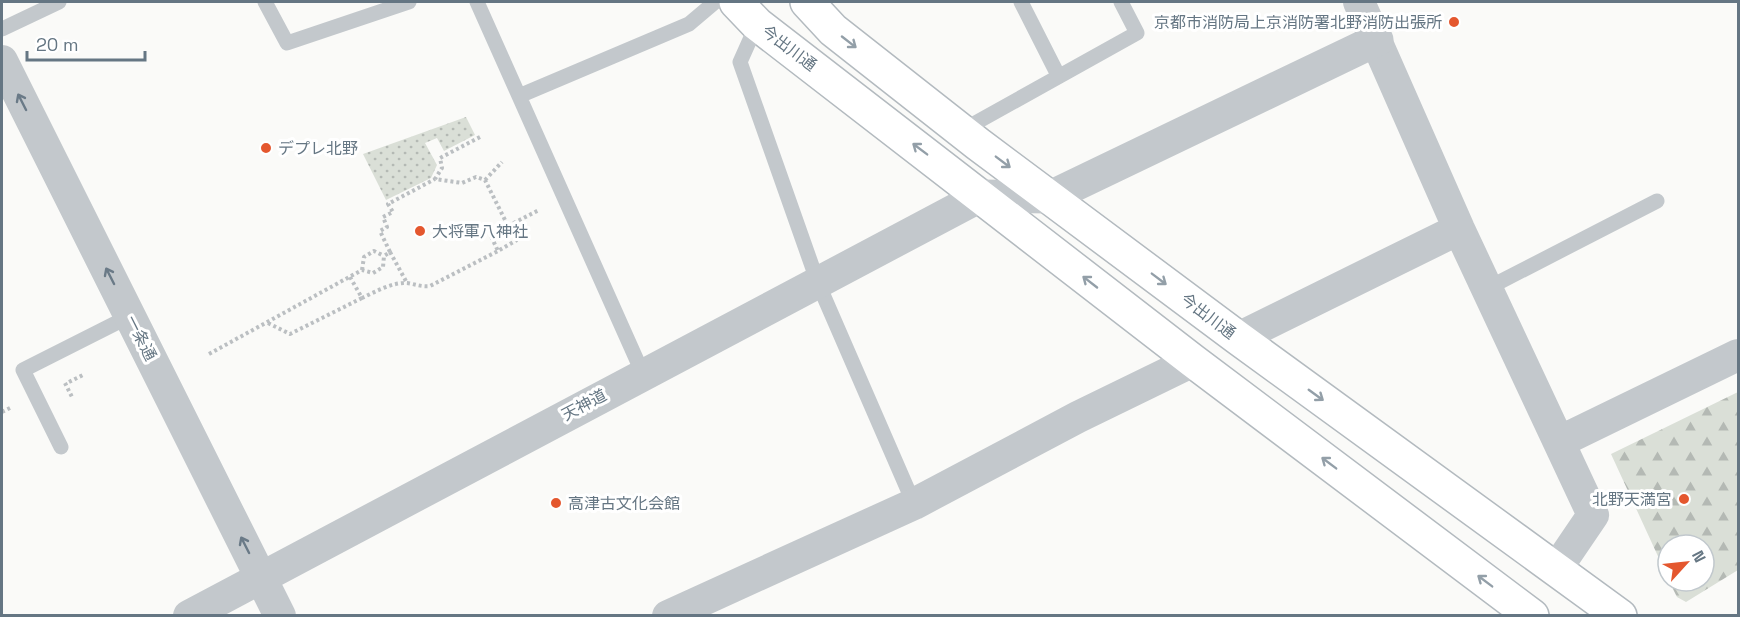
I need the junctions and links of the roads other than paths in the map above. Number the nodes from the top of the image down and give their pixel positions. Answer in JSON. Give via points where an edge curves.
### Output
{"nodes":[{"id":1,"x":59,"y":2,"type":"edge"},
{"id":2,"x":266,"y":2,"type":"edge"},
{"id":3,"x":410,"y":2,"type":"edge"},
{"id":4,"x":477,"y":2,"type":"edge"},
{"id":5,"x":715,"y":2,"type":"edge"},
{"id":6,"x":807,"y":2,"type":"edge"},
{"id":7,"x":1021,"y":2,"type":"edge"},
{"id":8,"x":1121,"y":2,"type":"edge"},
{"id":9,"x":1359,"y":2,"type":"edge"},
{"id":10,"x":747,"y":13,"type":"edge"},
{"id":11,"x":2,"y":29,"type":"edge"},
{"id":12,"x":1377,"y":39,"type":"junction"},
{"id":13,"x":2,"y":61,"type":"edge"},
{"id":14,"x":1058,"y":75,"type":"junction"},
{"id":15,"x":519,"y":96,"type":"junction"},
{"id":16,"x":961,"y":131,"type":"junction"},
{"id":17,"x":981,"y":196,"type":"junction"},
{"id":18,"x":1050,"y":197,"type":"junction"},
{"id":19,"x":1657,"y":201,"type":"dead end"},
{"id":20,"x":1459,"y":229,"type":"junction"},
{"id":21,"x":818,"y":283,"type":"junction"},
{"id":22,"x":1488,"y":288,"type":"junction"},
{"id":23,"x":130,"y":316,"type":"junction"},
{"id":24,"x":1238,"y":338,"type":"junction"},
{"id":25,"x":1738,"y":355,"type":"edge"},
{"id":26,"x":1193,"y":361,"type":"junction"},
{"id":27,"x":643,"y":374,"type":"junction"},
{"id":28,"x":1559,"y":442,"type":"junction"},
{"id":29,"x":61,"y":447,"type":"dead end"},
{"id":30,"x":914,"y":504,"type":"junction"},
{"id":31,"x":1557,"y":568,"type":"junction"},
{"id":32,"x":262,"y":578,"type":"junction"},
{"id":33,"x":189,"y":615,"type":"edge"},
{"id":34,"x":280,"y":615,"type":"edge"},
{"id":35,"x":668,"y":615,"type":"edge"},
{"id":36,"x":1532,"y":615,"type":"edge"},
{"id":37,"x":1620,"y":615,"type":"edge"}],
"edges":[{"from":1,"to":11,"type":"lane"},
{"from":2,"to":3,"type":"lane","via":[[287,43]]},
{"from":4,"to":15,"type":"lane"},
{"from":5,"to":15,"type":"lane","via":[[689,24]]},
{"from":6,"to":16,"type":"main road","name":"今出川通","one_way":true,"via":[[833,30]]},
{"from":7,"to":14,"type":"lane"},
{"from":8,"to":14,"type":"lane","via":[[1137,33]]},
{"from":9,"to":12,"type":"street"},
{"from":17,"to":10,"type":"main road","name":"今出川通","one_way":true},
{"from":10,"to":21,"type":"lane","via":[[740,62]]},
{"from":12,"to":18,"type":"street"},
{"from":12,"to":20,"type":"street"},
{"from":23,"to":13,"type":"street","name":"一条通","one_way":true},
{"from":14,"to":16,"type":"lane"},
{"from":15,"to":27,"type":"lane"},
{"from":16,"to":18,"type":"main road","name":"今出川通","one_way":true},
{"from":17,"to":18,"type":"street"},
{"from":17,"to":21,"type":"street","name":"天神道"},
{"from":26,"to":17,"type":"main road","name":"今出川通","one_way":true},
{"from":18,"to":24,"type":"main road","name":"今出川通","one_way":true},
{"from":19,"to":22,"type":"lane"},
{"from":20,"to":22,"type":"street"},
{"from":20,"to":24,"type":"street"},
{"from":21,"to":27,"type":"street","name":"天神道"},
{"from":21,"to":30,"type":"lane"},
{"from":22,"to":28,"type":"street"},
{"from":23,"to":29,"type":"lane","via":[[23,370]]},
{"from":32,"to":23,"type":"street","name":"一条通","one_way":true},
{"from":24,"to":31,"type":"main road","name":"今出川通","one_way":true},
{"from":25,"to":28,"type":"street"},
{"from":26,"to":30,"type":"street"},
{"from":36,"to":26,"type":"main road","name":"今出川通","one_way":true},
{"from":27,"to":32,"type":"street","name":"天神道"},
{"from":28,"to":31,"type":"street","via":[[1593,515]]},
{"from":30,"to":35,"type":"street"},
{"from":31,"to":37,"type":"main road","name":"今出川通"},
{"from":32,"to":33,"type":"street","name":"天神道"},
{"from":32,"to":34,"type":"street","name":"一条通"}]}
